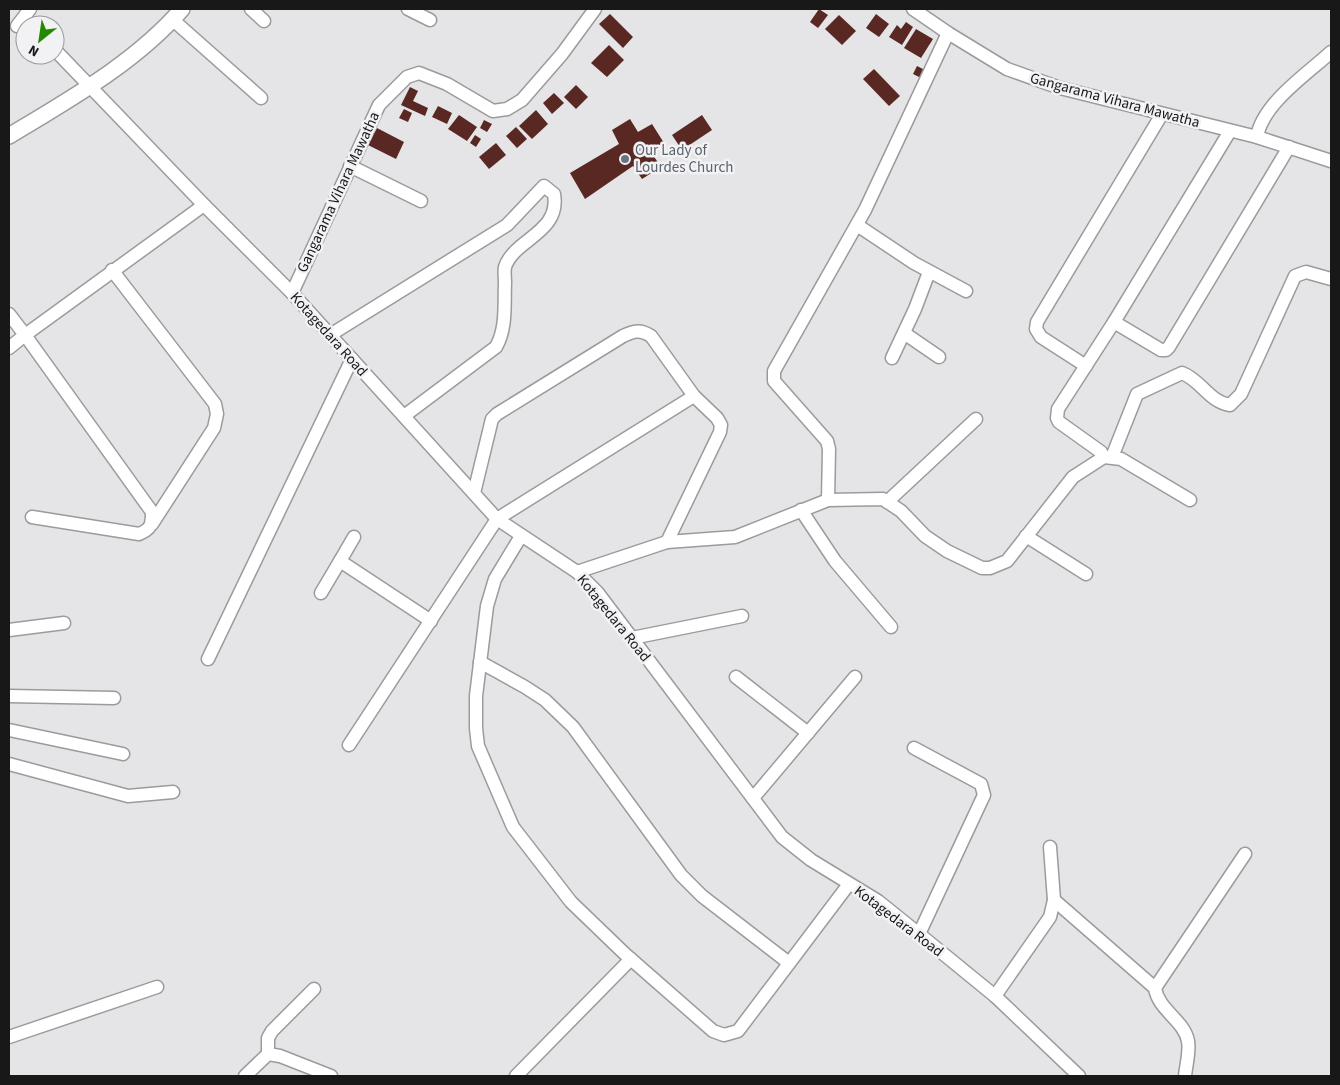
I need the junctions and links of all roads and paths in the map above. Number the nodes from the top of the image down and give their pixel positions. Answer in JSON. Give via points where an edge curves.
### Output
{"nodes":[{"id":1,"x":251,"y":9,"type":"edge"},
{"id":2,"x":408,"y":9,"type":"edge"},
{"id":3,"x":595,"y":9,"type":"edge"},
{"id":4,"x":913,"y":9,"type":"edge"},
{"id":5,"x":177,"y":14,"type":"edge"},
{"id":6,"x":430,"y":20,"type":"dead end"},
{"id":7,"x":264,"y":21,"type":"dead end"},
{"id":8,"x":948,"y":33,"type":"junction"},
{"id":9,"x":1331,"y":52,"type":"edge"},
{"id":10,"x":65,"y":60,"type":"edge"},
{"id":11,"x":91,"y":86,"type":"junction"},
{"id":12,"x":261,"y":98,"type":"dead end"},
{"id":13,"x":1162,"y":114,"type":"junction"},
{"id":14,"x":1230,"y":131,"type":"junction"},
{"id":15,"x":9,"y":136,"type":"edge"},
{"id":16,"x":1257,"y":137,"type":"junction"},
{"id":17,"x":1289,"y":147,"type":"junction"},
{"id":18,"x":1331,"y":160,"type":"edge"},
{"id":19,"x":350,"y":166,"type":"junction"},
{"id":20,"x":421,"y":201,"type":"dead end"},
{"id":21,"x":204,"y":205,"type":"junction"},
{"id":22,"x":857,"y":224,"type":"junction"},
{"id":23,"x":112,"y":270,"type":"junction"},
{"id":24,"x":929,"y":272,"type":"junction"},
{"id":25,"x":1331,"y":279,"type":"edge"},
{"id":26,"x":966,"y":291,"type":"dead end"},
{"id":27,"x":292,"y":293,"type":"junction"},
{"id":28,"x":9,"y":314,"type":"edge"},
{"id":29,"x":1114,"y":322,"type":"junction"},
{"id":30,"x":904,"y":333,"type":"junction"},
{"id":31,"x":26,"y":335,"type":"junction"},
{"id":32,"x":330,"y":335,"type":"junction"},
{"id":33,"x":9,"y":348,"type":"edge"},
{"id":34,"x":939,"y":357,"type":"dead end"},
{"id":35,"x":892,"y":358,"type":"dead end"},
{"id":36,"x":352,"y":359,"type":"junction"},
{"id":37,"x":1086,"y":366,"type":"junction"},
{"id":38,"x":694,"y":396,"type":"junction"},
{"id":39,"x":404,"y":416,"type":"junction"},
{"id":40,"x":976,"y":419,"type":"dead end"},
{"id":41,"x":1108,"y":457,"type":"junction"},
{"id":42,"x":474,"y":494,"type":"junction"},
{"id":43,"x":828,"y":500,"type":"junction"},
{"id":44,"x":1190,"y":500,"type":"dead end"},
{"id":45,"x":887,"y":502,"type":"junction"},
{"id":46,"x":802,"y":510,"type":"junction"},
{"id":47,"x":32,"y":517,"type":"dead end"},
{"id":48,"x":497,"y":519,"type":"junction"},
{"id":49,"x":152,"y":524,"type":"junction"},
{"id":50,"x":521,"y":536,"type":"junction"},
{"id":51,"x":1026,"y":536,"type":"junction"},
{"id":52,"x":354,"y":537,"type":"dead end"},
{"id":53,"x":667,"y":542,"type":"junction"},
{"id":54,"x":340,"y":561,"type":"junction"},
{"id":55,"x":577,"y":572,"type":"junction"},
{"id":56,"x":1086,"y":574,"type":"dead end"},
{"id":57,"x":321,"y":593,"type":"dead end"},
{"id":58,"x":742,"y":616,"type":"dead end"},
{"id":59,"x":430,"y":621,"type":"junction"},
{"id":60,"x":64,"y":623,"type":"dead end"},
{"id":61,"x":891,"y":628,"type":"dead end"},
{"id":62,"x":9,"y":630,"type":"edge"},
{"id":63,"x":632,"y":638,"type":"junction"},
{"id":64,"x":208,"y":659,"type":"dead end"},
{"id":65,"x":480,"y":662,"type":"junction"},
{"id":66,"x":736,"y":677,"type":"dead end"},
{"id":67,"x":855,"y":677,"type":"dead end"},
{"id":68,"x":9,"y":696,"type":"edge"},
{"id":69,"x":114,"y":698,"type":"dead end"},
{"id":70,"x":9,"y":730,"type":"edge"},
{"id":71,"x":808,"y":733,"type":"junction"},
{"id":72,"x":348,"y":745,"type":"dead end"},
{"id":73,"x":914,"y":748,"type":"dead end"},
{"id":74,"x":123,"y":754,"type":"dead end"},
{"id":75,"x":9,"y":764,"type":"edge"},
{"id":76,"x":173,"y":792,"type":"dead end"},
{"id":77,"x":753,"y":798,"type":"junction"},
{"id":78,"x":1050,"y":848,"type":"dead end"},
{"id":79,"x":1244,"y":854,"type":"dead end"},
{"id":80,"x":849,"y":884,"type":"junction"},
{"id":81,"x":1054,"y":900,"type":"junction"},
{"id":82,"x":919,"y":934,"type":"junction"},
{"id":83,"x":631,"y":959,"type":"junction"},
{"id":84,"x":789,"y":963,"type":"junction"},
{"id":85,"x":157,"y":986,"type":"dead end"},
{"id":86,"x":1155,"y":988,"type":"junction"},
{"id":87,"x":314,"y":989,"type":"dead end"},
{"id":88,"x":995,"y":996,"type":"junction"},
{"id":89,"x":9,"y":1037,"type":"edge"},
{"id":90,"x":268,"y":1054,"type":"junction"},
{"id":91,"x":1074,"y":1074,"type":"edge"},
{"id":92,"x":245,"y":1076,"type":"edge"},
{"id":93,"x":331,"y":1076,"type":"edge"},
{"id":94,"x":516,"y":1076,"type":"edge"},
{"id":95,"x":1184,"y":1076,"type":"edge"}],
"edges":[{"from":1,"to":7,"type":"street"},
{"from":2,"to":6,"type":"street"},
{"from":3,"to":19,"type":"street","name":"Gangarama Vihara Mawatha","via":[[522,100],[507,108],[493,111],[447,84],[419,73],[407,77],[379,105]]},
{"from":4,"to":8,"type":"street","name":"Gangarama Vihara Mawatha"},
{"from":5,"to":11,"type":"street","via":[[165,28]]},
{"from":5,"to":12,"type":"street"},
{"from":8,"to":13,"type":"street","name":"Gangarama Vihara Mawatha","via":[[1007,69],[1060,88]]},
{"from":8,"to":22,"type":"street"},
{"from":9,"to":16,"type":"street","via":[[1270,109],[1261,120]]},
{"from":10,"to":11,"type":"street","name":"Kotagedara Road"},
{"from":11,"to":15,"type":"street"},
{"from":11,"to":21,"type":"street","name":"Kotagedara Road"},
{"from":13,"to":14,"type":"street","name":"Gangarama Vihara Mawatha"},
{"from":13,"to":37,"type":"street","via":[[1037,322],[1036,329],[1041,337]]},
{"from":14,"to":16,"type":"street","name":"Gangarama Vihara Mawatha"},
{"from":14,"to":29,"type":"street"},
{"from":16,"to":17,"type":"street","name":"Gangarama Vihara Mawatha"},
{"from":17,"to":18,"type":"street","name":"Gangarama Vihara Mawatha"},
{"from":17,"to":29,"type":"street","via":[[1170,347],[1160,350]]},
{"from":19,"to":20,"type":"street"},
{"from":19,"to":27,"type":"street","name":"Gangarama Vihara Mawatha"},
{"from":21,"to":23,"type":"street"},
{"from":21,"to":27,"type":"street","name":"Kotagedara Road"},
{"from":22,"to":24,"type":"street"},
{"from":22,"to":43,"type":"street","via":[[774,371],[774,381],[827,441]]},
{"from":23,"to":31,"type":"street"},
{"from":23,"to":49,"type":"street","via":[[215,404],[217,414],[214,428]]},
{"from":24,"to":26,"type":"street"},
{"from":24,"to":30,"type":"street"},
{"from":25,"to":41,"type":"street","via":[[1306,272],[1295,276],[1241,394],[1230,405],[1215,400],[1194,379],[1182,373],[1137,394]]},
{"from":27,"to":32,"type":"street","name":"Kotagedara Road"},
{"from":28,"to":31,"type":"street"},
{"from":29,"to":37,"type":"street"},
{"from":30,"to":34,"type":"street"},
{"from":30,"to":35,"type":"street"},
{"from":31,"to":33,"type":"street"},
{"from":31,"to":49,"type":"street","via":[[152,512]]},
{"from":32,"to":36,"type":"street","name":"Kotagedara Road"},
{"from":32,"to":39,"type":"street","via":[[507,225],[544,186],[554,194],[554,216],[511,257],[505,268],[502,336],[496,347]]},
{"from":36,"to":39,"type":"street","name":"Kotagedara Road"},
{"from":36,"to":64,"type":"street"},
{"from":37,"to":41,"type":"street","via":[[1058,409],[1057,418]]},
{"from":38,"to":42,"type":"street","via":[[651,336],[635,331],[497,414],[492,420]]},
{"from":38,"to":48,"type":"street"},
{"from":38,"to":53,"type":"street","via":[[717,418],[720,432]]},
{"from":39,"to":42,"type":"street","name":"Kotagedara Road"},
{"from":40,"to":45,"type":"street"},
{"from":41,"to":44,"type":"street","via":[[1121,459]]},
{"from":41,"to":51,"type":"street","via":[[1073,477]]},
{"from":42,"to":48,"type":"street","name":"Kotagedara Road"},
{"from":43,"to":45,"type":"street","via":[[883,499]]},
{"from":43,"to":46,"type":"street"},
{"from":45,"to":51,"type":"street","via":[[901,511],[925,536],[982,568],[1007,561]]},
{"from":46,"to":53,"type":"street","via":[[735,537]]},
{"from":46,"to":61,"type":"street","via":[[835,561]]},
{"from":47,"to":49,"type":"street","via":[[139,534]]},
{"from":48,"to":50,"type":"street","name":"Kotagedara Road"},
{"from":48,"to":59,"type":"street"},
{"from":50,"to":55,"type":"street","name":"Kotagedara Road"},
{"from":50,"to":65,"type":"street","via":[[490,593]]},
{"from":51,"to":56,"type":"street"},
{"from":52,"to":54,"type":"street"},
{"from":53,"to":55,"type":"street"},
{"from":54,"to":57,"type":"street"},
{"from":54,"to":59,"type":"street"},
{"from":55,"to":63,"type":"street","name":"Kotagedara Road","via":[[598,593]]},
{"from":58,"to":63,"type":"street"},
{"from":59,"to":72,"type":"street"},
{"from":60,"to":62,"type":"street"},
{"from":63,"to":77,"type":"street","name":"Kotagedara Road"},
{"from":65,"to":83,"type":"street","via":[[476,720],[478,746],[513,827],[571,902]]},
{"from":65,"to":84,"type":"street","via":[[538,696],[573,727],[681,875],[702,896]]},
{"from":66,"to":71,"type":"street"},
{"from":67,"to":71,"type":"street"},
{"from":68,"to":69,"type":"street"},
{"from":70,"to":74,"type":"street"},
{"from":71,"to":77,"type":"street"},
{"from":73,"to":82,"type":"street","via":[[981,784],[984,795]]},
{"from":75,"to":76,"type":"street","via":[[128,796]]},
{"from":77,"to":80,"type":"street","name":"Kotagedara Road","via":[[782,837]]},
{"from":78,"to":81,"type":"street"},
{"from":79,"to":86,"type":"street"},
{"from":80,"to":82,"type":"street","name":"Kotagedara Road","via":[[878,901]]},
{"from":80,"to":84,"type":"street"},
{"from":81,"to":86,"type":"street"},
{"from":81,"to":88,"type":"street","via":[[1050,917]]},
{"from":82,"to":88,"type":"street","name":"Kotagedara Road"},
{"from":83,"to":84,"type":"street","via":[[713,1031],[724,1036],[738,1031]]},
{"from":83,"to":94,"type":"street"},
{"from":85,"to":89,"type":"street"},
{"from":86,"to":95,"type":"street","via":[[1162,1006],[1188,1041]]},
{"from":87,"to":90,"type":"street","via":[[272,1031],[268,1038]]},
{"from":88,"to":91,"type":"street","name":"Kotagedara Road"},
{"from":90,"to":92,"type":"street"},
{"from":90,"to":93,"type":"street"}]}
